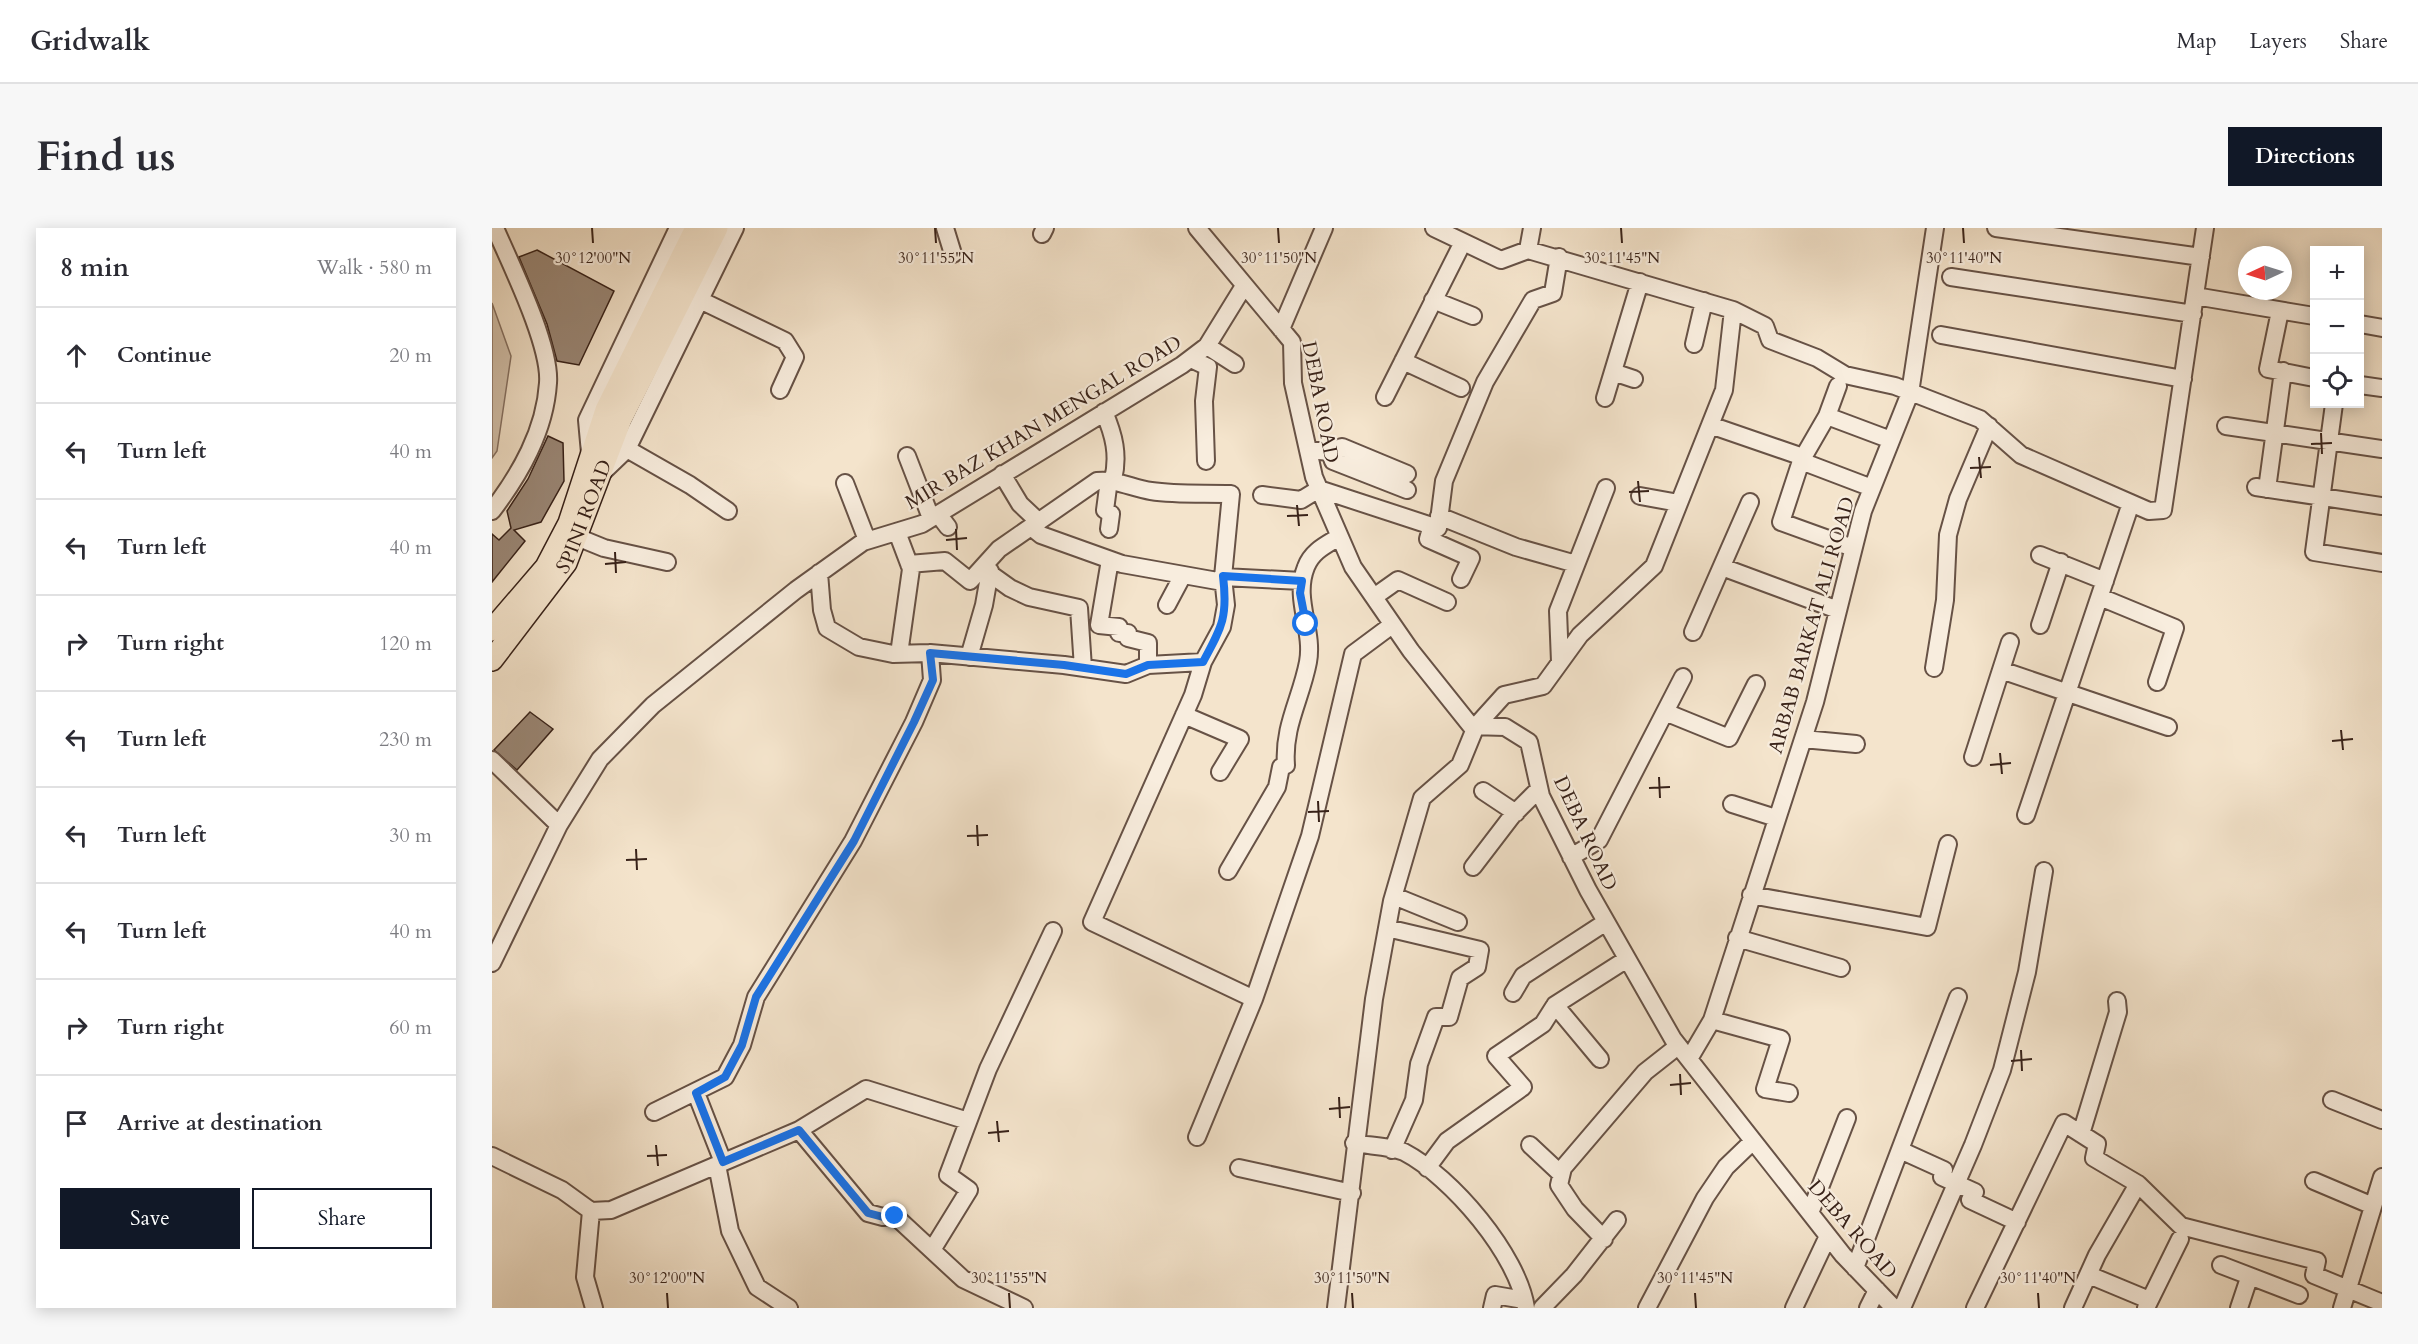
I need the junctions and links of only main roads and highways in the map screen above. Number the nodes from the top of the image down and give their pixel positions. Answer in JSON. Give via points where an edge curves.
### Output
{"nodes":[{"id":1,"x":696,"y":228,"type":"edge"},
{"id":2,"x":717,"y":228,"type":"edge"},
{"id":3,"x":644,"y":353,"type":"junction"},
{"id":4,"x":492,"y":630,"type":"edge"},
{"id":5,"x":492,"y":660,"type":"edge"}],
"edges":[{"from":1,"to":3,"type":"main road"},
{"from":2,"to":3,"type":"main road"},
{"from":3,"to":4,"type":"main road","name":"SPINI ROAD","via":[[606,410],[569,523],[546,567]]},
{"from":3,"to":5,"type":"main road","name":"SPINI ROAD","via":[[566,563]]}]}
